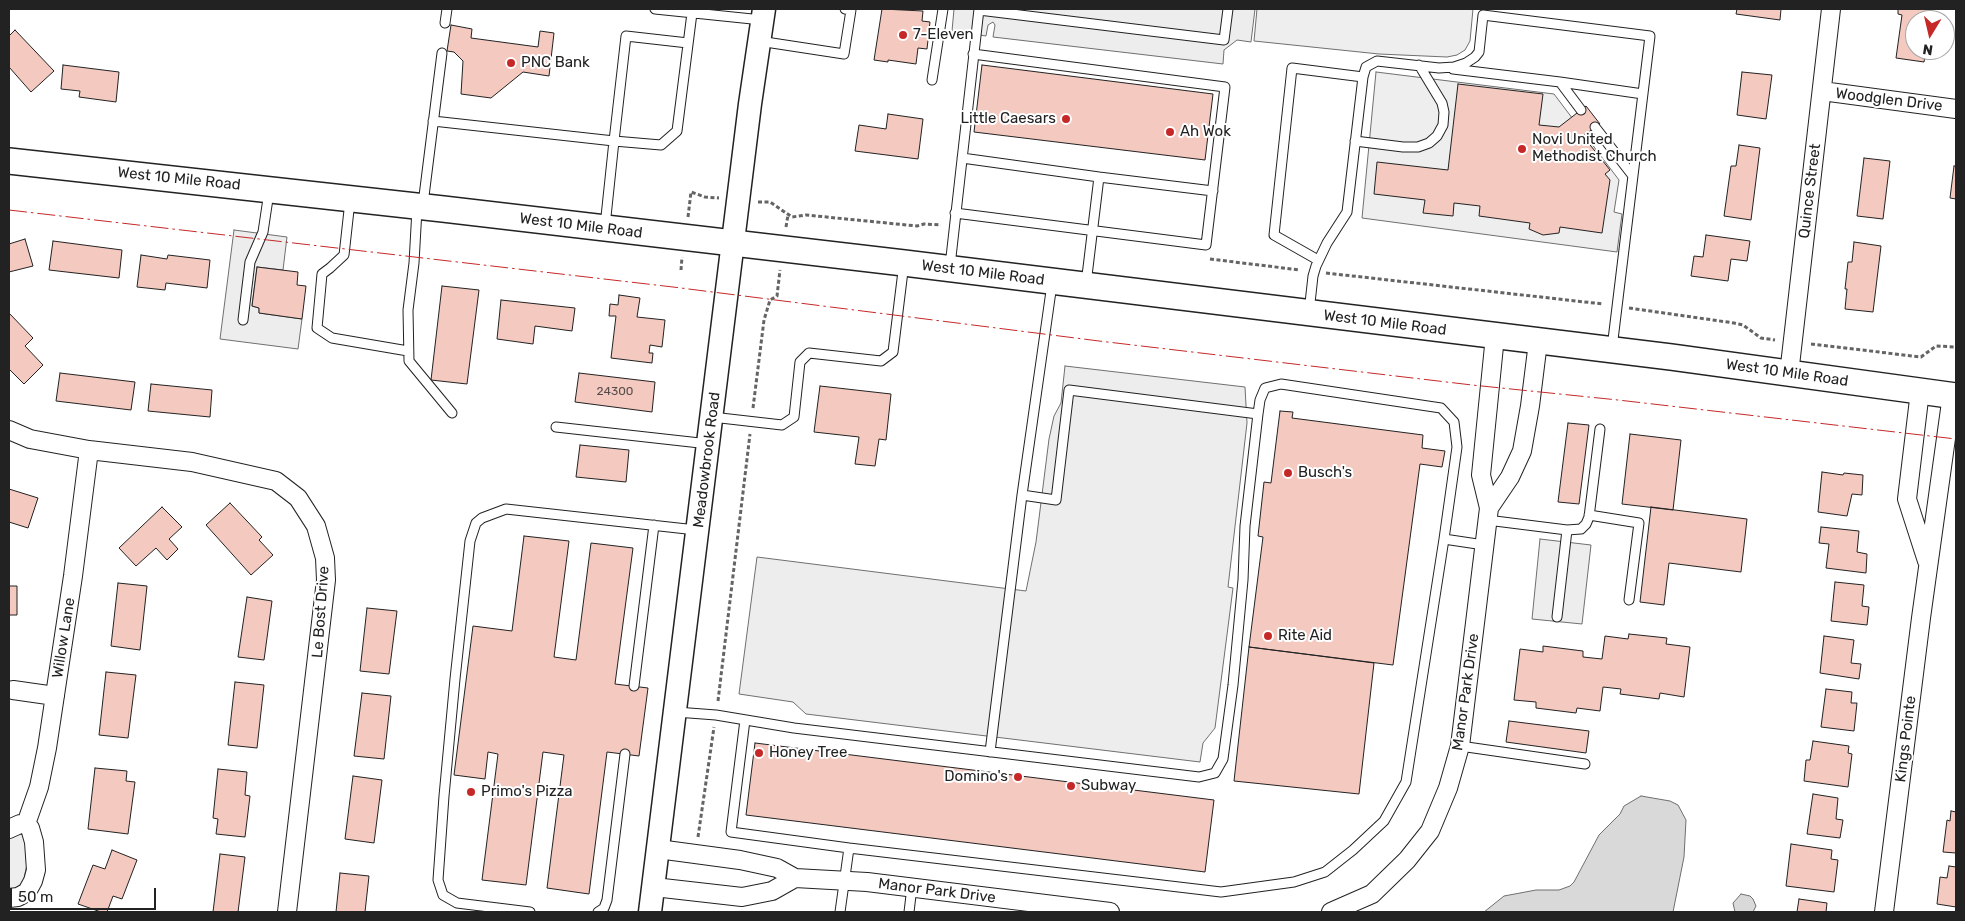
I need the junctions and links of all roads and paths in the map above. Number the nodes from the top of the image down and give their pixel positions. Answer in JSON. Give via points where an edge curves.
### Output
{"nodes":[{"id":1,"x":447,"y":9,"type":"edge"},
{"id":2,"x":655,"y":9,"type":"edge"},
{"id":3,"x":849,"y":9,"type":"edge"},
{"id":4,"x":943,"y":9,"type":"edge"},
{"id":5,"x":979,"y":9,"type":"edge"},
{"id":6,"x":1228,"y":9,"type":"edge"},
{"id":7,"x":1832,"y":9,"type":"edge"},
{"id":8,"x":692,"y":13,"type":"junction"},
{"id":9,"x":445,"y":23,"type":"dead end"},
{"id":10,"x":762,"y":23,"type":"edge"},
{"id":11,"x":688,"y":43,"type":"junction"},
{"id":12,"x":442,"y":53,"type":"dead end"},
{"id":13,"x":973,"y":54,"type":"junction"},
{"id":14,"x":1419,"y":66,"type":"junction"},
{"id":15,"x":1439,"y":68,"type":"junction"},
{"id":16,"x":1362,"y":77,"type":"junction"},
{"id":17,"x":932,"y":80,"type":"dead end"},
{"id":18,"x":1560,"y":82,"type":"junction"},
{"id":19,"x":1822,"y":91,"type":"junction"},
{"id":20,"x":1643,"y":94,"type":"junction"},
{"id":21,"x":1956,"y":109,"type":"edge"},
{"id":22,"x":1581,"y":110,"type":"dead end"},
{"id":23,"x":434,"y":121,"type":"junction"},
{"id":24,"x":1595,"y":127,"type":"dead end"},
{"id":25,"x":614,"y":141,"type":"junction"},
{"id":26,"x":1356,"y":141,"type":"junction"},
{"id":27,"x":962,"y":158,"type":"junction"},
{"id":28,"x":9,"y":161,"type":"edge"},
{"id":29,"x":1633,"y":176,"type":"junction"},
{"id":30,"x":1099,"y":177,"type":"junction"},
{"id":31,"x":270,"y":189,"type":"junction"},
{"id":32,"x":1213,"y":191,"type":"junction"},
{"id":33,"x":350,"y":198,"type":"junction"},
{"id":34,"x":739,"y":201,"type":"junction"},
{"id":35,"x":420,"y":206,"type":"junction"},
{"id":36,"x":955,"y":213,"type":"junction"},
{"id":37,"x":788,"y":215,"type":"junction"},
{"id":38,"x":954,"y":226,"type":"junction"},
{"id":39,"x":604,"y":229,"type":"junction"},
{"id":40,"x":1092,"y":232,"type":"junction"},
{"id":41,"x":685,"y":238,"type":"junction"},
{"id":42,"x":734,"y":243,"type":"junction"},
{"id":43,"x":783,"y":249,"type":"junction"},
{"id":44,"x":1207,"y":258,"type":"dead end"},
{"id":45,"x":1318,"y":260,"type":"junction"},
{"id":46,"x":904,"y":263,"type":"junction"},
{"id":47,"x":950,"y":269,"type":"junction"},
{"id":48,"x":681,"y":270,"type":"dead end"},
{"id":49,"x":1314,"y":271,"type":"junction"},
{"id":50,"x":1052,"y":282,"type":"junction"},
{"id":51,"x":1086,"y":287,"type":"junction"},
{"id":52,"x":1617,"y":306,"type":"junction"},
{"id":53,"x":1309,"y":314,"type":"junction"},
{"id":54,"x":244,"y":320,"type":"dead end"},
{"id":55,"x":1495,"y":336,"type":"junction"},
{"id":56,"x":1538,"y":342,"type":"junction"},
{"id":57,"x":1793,"y":342,"type":"junction"},
{"id":58,"x":1956,"y":347,"type":"edge"},
{"id":59,"x":408,"y":351,"type":"junction"},
{"id":60,"x":1611,"y":351,"type":"junction"},
{"id":61,"x":1789,"y":374,"type":"junction"},
{"id":62,"x":1920,"y":391,"type":"junction"},
{"id":63,"x":1954,"y":396,"type":"edge"},
{"id":64,"x":452,"y":414,"type":"dead end"},
{"id":65,"x":1258,"y":414,"type":"junction"},
{"id":66,"x":712,"y":416,"type":"junction"},
{"id":67,"x":751,"y":421,"type":"junction"},
{"id":68,"x":556,"y":427,"type":"dead end"},
{"id":69,"x":1600,"y":429,"type":"dead end"},
{"id":70,"x":9,"y":430,"type":"edge"},
{"id":71,"x":709,"y":444,"type":"junction"},
{"id":72,"x":89,"y":450,"type":"junction"},
{"id":73,"x":1022,"y":495,"type":"junction"},
{"id":74,"x":1488,"y":514,"type":"junction"},
{"id":75,"x":1589,"y":515,"type":"junction"},
{"id":76,"x":654,"y":525,"type":"junction"},
{"id":77,"x":698,"y":530,"type":"junction"},
{"id":78,"x":1567,"y":530,"type":"junction"},
{"id":79,"x":1444,"y":539,"type":"junction"},
{"id":80,"x":1484,"y":545,"type":"junction"},
{"id":81,"x":1928,"y":567,"type":"junction"},
{"id":82,"x":1629,"y":600,"type":"dead end"},
{"id":83,"x":1556,"y":617,"type":"dead end"},
{"id":84,"x":634,"y":686,"type":"dead end"},
{"id":85,"x":10,"y":689,"type":"edge"},
{"id":86,"x":55,"y":696,"type":"junction"},
{"id":87,"x":676,"y":712,"type":"junction"},
{"id":88,"x":716,"y":715,"type":"junction"},
{"id":89,"x":745,"y":720,"type":"junction"},
{"id":90,"x":1460,"y":746,"type":"junction"},
{"id":91,"x":990,"y":752,"type":"junction"},
{"id":92,"x":625,"y":754,"type":"dead end"},
{"id":93,"x":1585,"y":764,"type":"dead end"},
{"id":94,"x":26,"y":824,"type":"junction"},
{"id":95,"x":9,"y":829,"type":"edge"},
{"id":96,"x":701,"y":841,"type":"dead end"},
{"id":97,"x":849,"y":848,"type":"junction"},
{"id":98,"x":658,"y":849,"type":"junction"},
{"id":99,"x":795,"y":878,"type":"junction"},
{"id":100,"x":844,"y":881,"type":"junction"},
{"id":101,"x":654,"y":887,"type":"junction"},
{"id":102,"x":912,"y":888,"type":"junction"},
{"id":103,"x":9,"y":898,"type":"edge"},
{"id":104,"x":287,"y":912,"type":"edge"},
{"id":105,"x":530,"y":912,"type":"edge"},
{"id":106,"x":598,"y":912,"type":"edge"},
{"id":107,"x":650,"y":912,"type":"edge"},
{"id":108,"x":840,"y":912,"type":"edge"},
{"id":109,"x":909,"y":912,"type":"edge"},
{"id":110,"x":1110,"y":912,"type":"edge"},
{"id":111,"x":1331,"y":912,"type":"edge"},
{"id":112,"x":1884,"y":912,"type":"edge"}],
"edges":[{"from":1,"to":9,"type":"lane"},
{"from":2,"to":8,"type":"lane"},
{"from":3,"to":10,"type":"lane","via":[[844,54]]},
{"from":4,"to":17,"type":"lane"},
{"from":5,"to":6,"type":"lane","via":[[1224,40]]},
{"from":5,"to":13,"type":"lane"},
{"from":7,"to":19,"type":"street","name":"Quince Street"},
{"from":8,"to":10,"type":"lane"},
{"from":8,"to":11,"type":"lane"},
{"from":10,"to":34,"type":"street","name":"Meadowbrook Road"},
{"from":11,"to":25,"type":"lane","via":[[677,131],[661,145]]},
{"from":11,"to":25,"type":"lane","via":[[626,36]]},
{"from":12,"to":23,"type":"lane"},
{"from":13,"to":27,"type":"lane"},
{"from":13,"to":32,"type":"lane","via":[[1225,87]]},
{"from":14,"to":15,"type":"lane"},
{"from":14,"to":16,"type":"lane","via":[[1377,61],[1366,67]]},
{"from":14,"to":26,"type":"lane","via":[[1442,103],[1443,125],[1437,136],[1418,147],[1403,148]]},
{"from":15,"to":18,"type":"lane"},
{"from":15,"to":20,"type":"lane","via":[[1454,67],[1475,57],[1479,52],[1483,15],[1650,36]]},
{"from":16,"to":26,"type":"lane"},
{"from":16,"to":45,"type":"lane","via":[[1292,68],[1274,235]]},
{"from":18,"to":20,"type":"lane"},
{"from":18,"to":22,"type":"lane"},
{"from":19,"to":21,"type":"street","name":"Woodglen Drive"},
{"from":19,"to":57,"type":"street","name":"Quince Street"},
{"from":20,"to":29,"type":"lane"},
{"from":23,"to":25,"type":"lane"},
{"from":23,"to":35,"type":"lane"},
{"from":24,"to":29,"type":"lane"},
{"from":25,"to":39,"type":"lane"},
{"from":26,"to":45,"type":"lane","via":[[1346,212]]},
{"from":27,"to":30,"type":"lane"},
{"from":27,"to":36,"type":"lane"},
{"from":28,"to":31,"type":"main road","name":"West 10 Mile Road"},
{"from":29,"to":52,"type":"lane"},
{"from":30,"to":32,"type":"lane"},
{"from":30,"to":40,"type":"lane"},
{"from":31,"to":33,"type":"main road","name":"West 10 Mile Road"},
{"from":31,"to":54,"type":"lane","via":[[263,232],[250,262]]},
{"from":32,"to":40,"type":"lane","via":[[1206,245]]},
{"from":33,"to":35,"type":"main road","name":"West 10 Mile Road"},
{"from":33,"to":59,"type":"lane","via":[[344,255],[322,274],[317,328],[332,338]]},
{"from":34,"to":37,"type":"path","via":[[770,202]]},
{"from":34,"to":41,"type":"path","via":[[691,192]]},
{"from":34,"to":42,"type":"street","name":"Meadowbrook Road"},
{"from":35,"to":39,"type":"main road","name":"West 10 Mile Road"},
{"from":35,"to":59,"type":"lane","via":[[408,310]]},
{"from":36,"to":38,"type":"lane"},
{"from":36,"to":40,"type":"lane"},
{"from":37,"to":38,"type":"path"},
{"from":37,"to":43,"type":"path"},
{"from":38,"to":47,"type":"lane"},
{"from":39,"to":41,"type":"main road","name":"West 10 Mile Road"},
{"from":40,"to":51,"type":"lane"},
{"from":41,"to":42,"type":"main road","name":"West 10 Mile Road"},
{"from":41,"to":48,"type":"path"},
{"from":42,"to":43,"type":"main road","name":"West 10 Mile Road"},
{"from":42,"to":66,"type":"street","name":"Meadowbrook Road"},
{"from":43,"to":46,"type":"main road","name":"West 10 Mile Road"},
{"from":43,"to":67,"type":"path","via":[[776,296],[770,300],[764,320]]},
{"from":44,"to":49,"type":"path"},
{"from":45,"to":49,"type":"lane"},
{"from":46,"to":47,"type":"main road","name":"West 10 Mile Road"},
{"from":46,"to":67,"type":"lane","via":[[893,352],[881,361],[809,353],[800,362],[794,417],[782,425]]},
{"from":47,"to":50,"type":"main road","name":"West 10 Mile Road"},
{"from":49,"to":52,"type":"path"},
{"from":49,"to":53,"type":"lane"},
{"from":50,"to":51,"type":"main road","name":"West 10 Mile Road"},
{"from":50,"to":73,"type":"lane"},
{"from":51,"to":53,"type":"main road","name":"West 10 Mile Road"},
{"from":52,"to":57,"type":"path","via":[[1734,323],[1743,325],[1761,338]]},
{"from":52,"to":60,"type":"lane"},
{"from":53,"to":55,"type":"main road","name":"West 10 Mile Road"},
{"from":55,"to":56,"type":"main road","name":"West 10 Mile Road"},
{"from":55,"to":74,"type":"street","name":"Manor Park Drive","via":[[1481,476]]},
{"from":56,"to":60,"type":"main road","name":"West 10 Mile Road"},
{"from":56,"to":74,"type":"street","name":"Manor Park Drive","via":[[1522,451]]},
{"from":57,"to":58,"type":"path","via":[[1914,356],[1936,346]]},
{"from":57,"to":61,"type":"street","name":"Quince Street"},
{"from":59,"to":64,"type":"lane","via":[[409,361]]},
{"from":60,"to":61,"type":"main road","name":"West 10 Mile Road"},
{"from":61,"to":62,"type":"main road","name":"West 10 Mile Road"},
{"from":62,"to":63,"type":"main road","name":"West 10 Mile Road"},
{"from":62,"to":81,"type":"street","name":"Kings Pointe","via":[[1907,499]]},
{"from":63,"to":81,"type":"street","name":"Kings Pointe"},
{"from":65,"to":73,"type":"lane","via":[[1069,390],[1056,500]]},
{"from":65,"to":79,"type":"lane","via":[[1266,388],[1281,384],[1441,408],[1454,422],[1457,447]]},
{"from":65,"to":91,"type":"lane","via":[[1245,526],[1234,677],[1223,759],[1215,773],[1199,777]]},
{"from":66,"to":67,"type":"lane"},
{"from":66,"to":71,"type":"street","name":"Meadowbrook Road"},
{"from":67,"to":88,"type":"path"},
{"from":68,"to":71,"type":"lane"},
{"from":69,"to":75,"type":"lane"},
{"from":70,"to":72,"type":"street","name":"Le Bost Drive","via":[[30,439]]},
{"from":71,"to":77,"type":"street","name":"Meadowbrook Road"},
{"from":72,"to":86,"type":"street","name":"Willow Lane"},
{"from":72,"to":104,"type":"street","name":"Le Bost Drive","via":[[192,462],[276,481],[298,498],[316,526],[325,558],[326,580]]},
{"from":73,"to":91,"type":"lane"},
{"from":74,"to":78,"type":"lane"},
{"from":74,"to":80,"type":"street","name":"Manor Park Drive"},
{"from":75,"to":78,"type":"lane","via":[[1581,529]]},
{"from":75,"to":82,"type":"lane","via":[[1639,522]]},
{"from":76,"to":77,"type":"lane"},
{"from":76,"to":84,"type":"lane"},
{"from":76,"to":105,"type":"lane","via":[[506,509],[476,523],[470,540],[438,880],[443,895],[457,903]]},
{"from":77,"to":87,"type":"street","name":"Meadowbrook Road"},
{"from":78,"to":83,"type":"lane"},
{"from":79,"to":80,"type":"lane"},
{"from":79,"to":97,"type":"lane","via":[[1406,782],[1384,821],[1325,872],[1294,882],[1221,892]]},
{"from":80,"to":90,"type":"street","name":"Manor Park Drive"},
{"from":81,"to":112,"type":"street","name":"Kings Pointe"},
{"from":85,"to":86,"type":"street"},
{"from":86,"to":94,"type":"street","name":"Willow Lane","via":[[39,787]]},
{"from":87,"to":88,"type":"lane"},
{"from":87,"to":98,"type":"street","name":"Meadowbrook Road"},
{"from":88,"to":89,"type":"lane"},
{"from":88,"to":96,"type":"path","via":[[698,837]]},
{"from":89,"to":91,"type":"lane"},
{"from":89,"to":97,"type":"lane","via":[[731,832]]},
{"from":90,"to":93,"type":"lane"},
{"from":90,"to":111,"type":"street","name":"Manor Park Drive","via":[[1448,788],[1430,831],[1407,860],[1372,894]]},
{"from":92,"to":106,"type":"lane","via":[[607,900]]},
{"from":94,"to":95,"type":"street"},
{"from":94,"to":103,"type":"street","via":[[34,842],[36,870],[27,892]]},
{"from":97,"to":100,"type":"lane"},
{"from":98,"to":99,"type":"street","name":"Manor Park Drive","via":[[740,860],[777,868]]},
{"from":98,"to":101,"type":"street","name":"Meadowbrook Road"},
{"from":99,"to":100,"type":"street","name":"Manor Park Drive"},
{"from":99,"to":101,"type":"street","via":[[772,891],[742,897]]},
{"from":100,"to":102,"type":"street","name":"Manor Park Drive"},
{"from":100,"to":108,"type":"lane"},
{"from":101,"to":107,"type":"street","name":"Meadowbrook Road"},
{"from":102,"to":109,"type":"lane"},
{"from":102,"to":110,"type":"street","name":"Manor Park Drive"}]}
